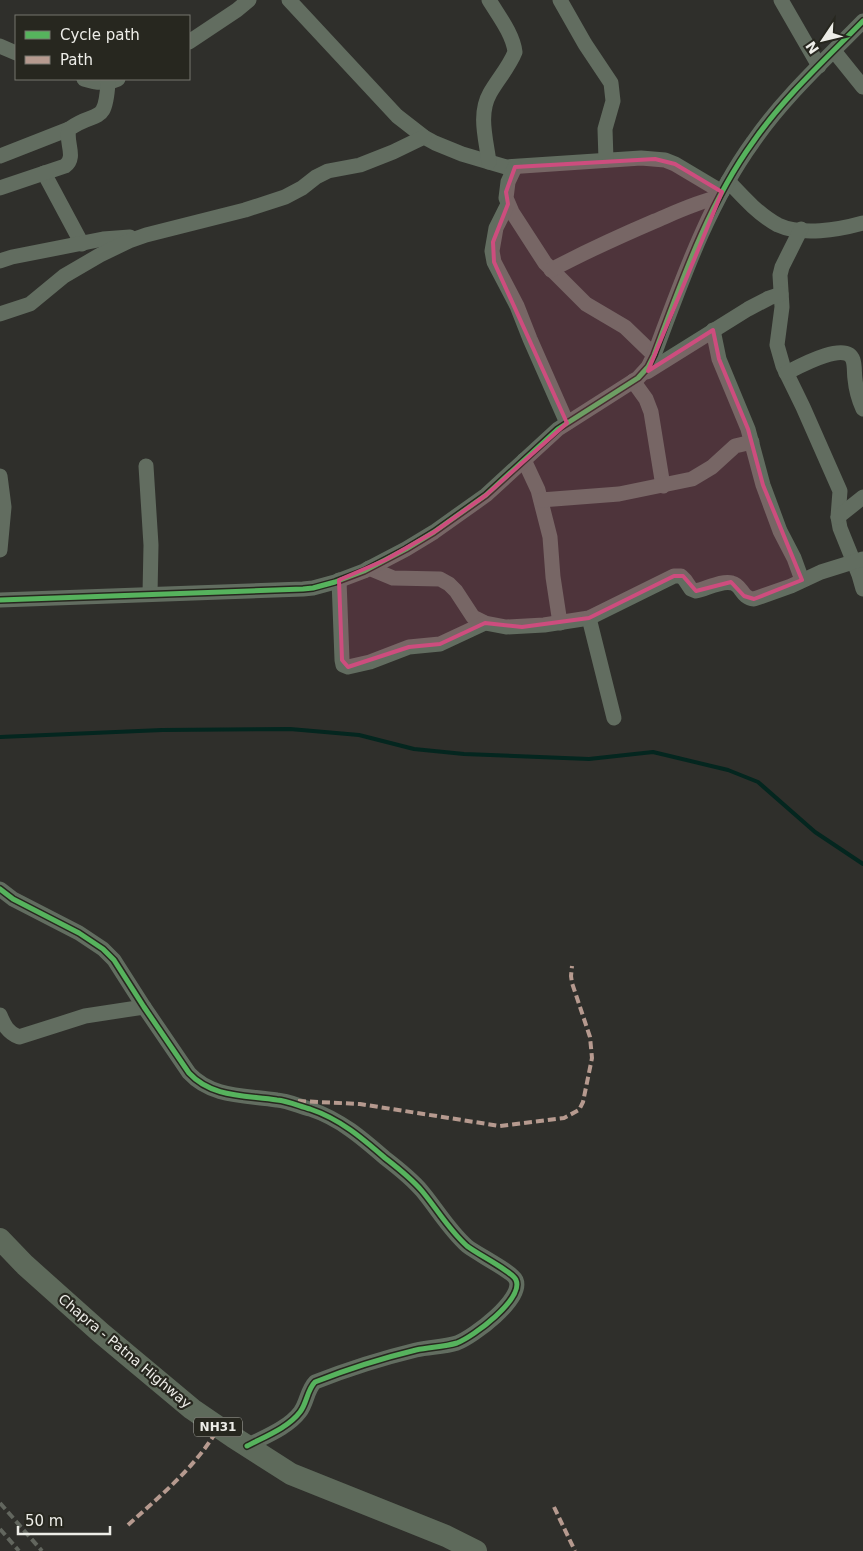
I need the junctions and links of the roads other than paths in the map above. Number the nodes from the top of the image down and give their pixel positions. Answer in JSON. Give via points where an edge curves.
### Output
{"nodes":[{"id":1,"x":249,"y":0,"type":"edge"},
{"id":2,"x":289,"y":0,"type":"edge"},
{"id":3,"x":490,"y":0,"type":"edge"},
{"id":4,"x":560,"y":0,"type":"edge"},
{"id":5,"x":780,"y":0,"type":"edge"},
{"id":6,"x":863,"y":21,"type":"edge"},
{"id":7,"x":190,"y":41,"type":"edge"},
{"id":8,"x":0,"y":46,"type":"edge"},
{"id":9,"x":834,"y":51,"type":"junction"},
{"id":10,"x":15,"y":53,"type":"edge"},
{"id":11,"x":819,"y":66,"type":"junction"},
{"id":12,"x":88,"y":80,"type":"edge"},
{"id":13,"x":113,"y":81,"type":"edge"},
{"id":14,"x":863,"y":87,"type":"edge"},
{"id":15,"x":69,"y":129,"type":"junction"},
{"id":16,"x":424,"y":137,"type":"junction"},
{"id":17,"x":0,"y":156,"type":"edge"},
{"id":18,"x":606,"y":160,"type":"junction"},
{"id":19,"x":489,"y":162,"type":"junction"},
{"id":20,"x":515,"y":167,"type":"junction"},
{"id":21,"x":44,"y":173,"type":"junction"},
{"id":22,"x":0,"y":188,"type":"edge"},
{"id":23,"x":723,"y":190,"type":"junction"},
{"id":24,"x":508,"y":204,"type":"junction"},
{"id":25,"x":863,"y":223,"type":"edge"},
{"id":26,"x":802,"y":229,"type":"junction"},
{"id":27,"x":146,"y":235,"type":"junction"},
{"id":28,"x":82,"y":244,"type":"junction"},
{"id":29,"x":0,"y":261,"type":"edge"},
{"id":30,"x":551,"y":270,"type":"junction"},
{"id":31,"x":781,"y":294,"type":"junction"},
{"id":32,"x":0,"y":314,"type":"edge"},
{"id":33,"x":713,"y":330,"type":"junction"},
{"id":34,"x":654,"y":355,"type":"junction"},
{"id":35,"x":786,"y":373,"type":"junction"},
{"id":36,"x":635,"y":379,"type":"junction"},
{"id":37,"x":863,"y":409,"type":"edge"},
{"id":38,"x":566,"y":423,"type":"junction"},
{"id":39,"x":752,"y":442,"type":"junction"},
{"id":40,"x":524,"y":460,"type":"junction"},
{"id":41,"x":146,"y":466,"type":"dead end"},
{"id":42,"x":0,"y":476,"type":"edge"},
{"id":43,"x":664,"y":486,"type":"junction"},
{"id":44,"x":863,"y":497,"type":"edge"},
{"id":45,"x":540,"y":500,"type":"junction"},
{"id":46,"x":838,"y":517,"type":"junction"},
{"id":47,"x":0,"y":550,"type":"edge"},
{"id":48,"x":858,"y":561,"type":"edge"},
{"id":49,"x":369,"y":568,"type":"junction"},
{"id":50,"x":340,"y":580,"type":"junction"},
{"id":51,"x":802,"y":580,"type":"junction"},
{"id":52,"x":863,"y":589,"type":"edge"},
{"id":53,"x":150,"y":594,"type":"junction"},
{"id":54,"x":0,"y":600,"type":"edge"},
{"id":55,"x":589,"y":618,"type":"junction"},
{"id":56,"x":485,"y":623,"type":"junction"},
{"id":57,"x":560,"y":623,"type":"junction"},
{"id":58,"x":614,"y":718,"type":"dead end"},
{"id":59,"x":0,"y":889,"type":"edge"},
{"id":60,"x":144,"y":1007,"type":"junction"},
{"id":61,"x":0,"y":1014,"type":"edge"},
{"id":62,"x":6,"y":1036,"type":"edge"},
{"id":63,"x":0,"y":1239,"type":"edge"},
{"id":64,"x":247,"y":1446,"type":"junction"},
{"id":65,"x":476,"y":1551,"type":"edge"}],
"edges":[{"from":1,"to":7,"type":"street"},
{"from":2,"to":16,"type":"street","via":[[390,109]]},
{"from":3,"to":19,"type":"street","via":[[515,52],[484,107]]},
{"from":4,"to":18,"type":"street","via":[[611,83],[613,101],[605,129]]},
{"from":5,"to":11,"type":"street"},
{"from":6,"to":9,"type":"street"},
{"from":8,"to":10,"type":"street"},
{"from":9,"to":11,"type":"street"},
{"from":9,"to":14,"type":"street"},
{"from":11,"to":23,"type":"street","via":[[759,133]]},
{"from":12,"to":13,"type":"street","via":[[99,83]]},
{"from":13,"to":15,"type":"street","via":[[104,110]]},
{"from":15,"to":17,"type":"street"},
{"from":15,"to":21,"type":"street","via":[[70,162]]},
{"from":16,"to":19,"type":"street"},
{"from":16,"to":27,"type":"street","via":[[360,165],[316,176],[285,197]]},
{"from":18,"to":20,"type":"street"},
{"from":18,"to":23,"type":"street","via":[[665,160]]},
{"from":19,"to":20,"type":"street"},
{"from":20,"to":24,"type":"street","via":[[506,192]]},
{"from":21,"to":22,"type":"street"},
{"from":21,"to":28,"type":"street"},
{"from":23,"to":26,"type":"street","via":[[744,197],[780,226]]},
{"from":23,"to":30,"type":"street"},
{"from":23,"to":34,"type":"street"},
{"from":24,"to":30,"type":"street"},
{"from":24,"to":38,"type":"street","via":[[496,228],[492,252],[494,262],[517,306]]},
{"from":25,"to":26,"type":"street","via":[[831,230]]},
{"from":26,"to":31,"type":"street","via":[[782,267]]},
{"from":27,"to":28,"type":"street"},
{"from":27,"to":32,"type":"street","via":[[88,262],[53,284],[30,304]]},
{"from":28,"to":29,"type":"street"},
{"from":30,"to":34,"type":"street","via":[[586,304],[625,328]]},
{"from":31,"to":33,"type":"street","via":[[759,302]]},
{"from":31,"to":35,"type":"street","via":[[777,345]]},
{"from":33,"to":36,"type":"street"},
{"from":33,"to":39,"type":"street","via":[[719,359]]},
{"from":34,"to":36,"type":"street"},
{"from":35,"to":37,"type":"street","via":[[834,353],[846,353],[854,361],[855,380]]},
{"from":35,"to":46,"type":"street","via":[[840,491]]},
{"from":36,"to":38,"type":"street"},
{"from":36,"to":43,"type":"street","via":[[651,412]]},
{"from":38,"to":40,"type":"street"},
{"from":39,"to":43,"type":"street","via":[[735,446],[692,479]]},
{"from":39,"to":51,"type":"street","via":[[763,485]]},
{"from":40,"to":45,"type":"street","via":[[535,480]]},
{"from":40,"to":49,"type":"street","via":[[486,495],[406,549]]},
{"from":41,"to":53,"type":"street"},
{"from":42,"to":47,"type":"street","via":[[4,508]]},
{"from":43,"to":45,"type":"street","via":[[619,494]]},
{"from":44,"to":46,"type":"street"},
{"from":45,"to":57,"type":"street","via":[[550,537]]},
{"from":46,"to":48,"type":"street","via":[[840,528]]},
{"from":48,"to":51,"type":"street"},
{"from":48,"to":52,"type":"street"},
{"from":49,"to":50,"type":"street"},
{"from":49,"to":56,"type":"street","via":[[393,578],[440,579],[456,591],[473,616]]},
{"from":50,"to":53,"type":"street","via":[[313,588]]},
{"from":50,"to":56,"type":"street","via":[[342,660],[348,667],[409,647],[440,644]]},
{"from":51,"to":55,"type":"street","via":[[749,599],[731,582],[696,591],[681,576],[674,576]]},
{"from":53,"to":54,"type":"street"},
{"from":55,"to":57,"type":"street"},
{"from":55,"to":58,"type":"street"},
{"from":56,"to":57,"type":"street","via":[[506,627]]},
{"from":59,"to":60,"type":"street","via":[[103,949],[114,960]]},
{"from":60,"to":62,"type":"street","via":[[85,1016],[19,1037]]},
{"from":60,"to":64,"type":"street","via":[[197,1082],[225,1094],[287,1102],[324,1114],[350,1128],[420,1188],[467,1246],[512,1274],[518,1285],[502,1310],[466,1339],[400,1355],[315,1382],[304,1406],[293,1419]]},
{"from":61,"to":62,"type":"street"},
{"from":63,"to":64,"type":"highway","name":"Chapra - Patna Highway","number":"NH31","via":[[100,1333],[192,1409]]},
{"from":64,"to":65,"type":"highway","name":"Chapra - Patna Highway","number":"NH31","via":[[291,1474]]}]}
